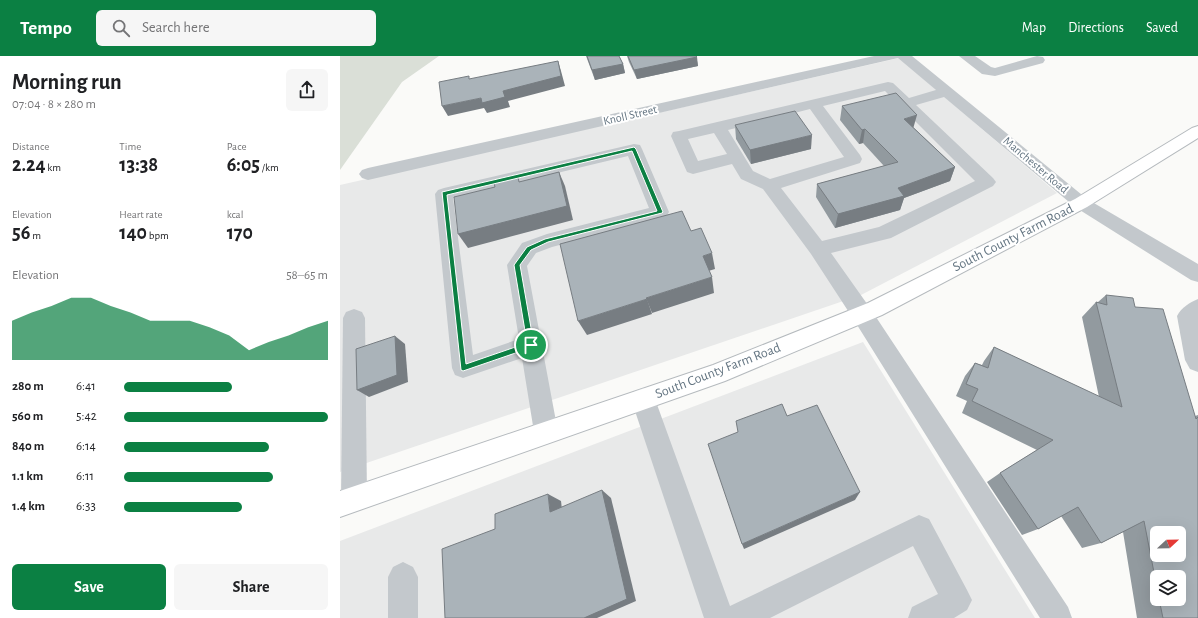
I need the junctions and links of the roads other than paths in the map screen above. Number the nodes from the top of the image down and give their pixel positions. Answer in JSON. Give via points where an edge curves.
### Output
{"nodes":[{"id":1,"x":893,"y":56,"type":"edge"},
{"id":2,"x":904,"y":56,"type":"edge"},
{"id":3,"x":966,"y":56,"type":"edge"},
{"id":4,"x":1038,"y":60,"type":"dead end"},
{"id":5,"x":947,"y":92,"type":"junction"},
{"id":6,"x":906,"y":103,"type":"junction"},
{"id":7,"x":814,"y":104,"type":"junction"},
{"id":8,"x":719,"y":127,"type":"junction"},
{"id":9,"x":1198,"y":131,"type":"edge"},
{"id":10,"x":582,"y":143,"type":"junction"},
{"id":11,"x":737,"y":157,"type":"junction"},
{"id":12,"x":368,"y":174,"type":"dead end"},
{"id":13,"x":769,"y":185,"type":"junction"},
{"id":14,"x":1081,"y":203,"type":"junction"},
{"id":15,"x":818,"y":249,"type":"junction"},
{"id":16,"x":1198,"y":274,"type":"edge"},
{"id":17,"x":862,"y":314,"type":"junction"},
{"id":18,"x":354,"y":318,"type":"dead end"},
{"id":19,"x":1194,"y":324,"type":"edge"},
{"id":20,"x":531,"y":345,"type":"junction"},
{"id":21,"x":1198,"y":362,"type":"edge"},
{"id":22,"x":643,"y":399,"type":"junction"},
{"id":23,"x":546,"y":432,"type":"junction"},
{"id":24,"x":347,"y":501,"type":"edge"},
{"id":25,"x":402,"y":577,"type":"dead end"},
{"id":26,"x":403,"y":618,"type":"edge"},
{"id":27,"x":719,"y":618,"type":"edge"},
{"id":28,"x":738,"y":618,"type":"edge"},
{"id":29,"x":923,"y":618,"type":"edge"},
{"id":30,"x":1057,"y":618,"type":"edge"}],
"edges":[{"from":1,"to":10,"type":"street","name":"Knoll Street"},
{"from":2,"to":5,"type":"street","name":"Manchester Road"},
{"from":3,"to":4,"type":"street","via":[[987,71],[995,72]]},
{"from":5,"to":6,"type":"street"},
{"from":5,"to":14,"type":"street","name":"Manchester Road"},
{"from":6,"to":7,"type":"street","via":[[888,86]]},
{"from":6,"to":15,"type":"street","via":[[986,182],[884,233]]},
{"from":7,"to":8,"type":"street"},
{"from":7,"to":13,"type":"street","via":[[854,160]]},
{"from":8,"to":11,"type":"street"},
{"from":8,"to":11,"type":"street","via":[[679,136],[693,168]]},
{"from":9,"to":14,"type":"main road","name":"South County Farm Road"},
{"from":10,"to":12,"type":"street","name":"Knoll Street"},
{"from":10,"to":20,"type":"street","via":[[634,149],[660,212],[547,240],[529,248],[517,265]]},
{"from":10,"to":20,"type":"street","via":[[444,194],[463,368]]},
{"from":11,"to":13,"type":"street","via":[[747,175]]},
{"from":13,"to":15,"type":"street"},
{"from":14,"to":16,"type":"street","name":"Manchester Road"},
{"from":14,"to":17,"type":"main road","name":"South County Farm Road"},
{"from":15,"to":17,"type":"street"},
{"from":17,"to":22,"type":"main road","name":"South County Farm Road","via":[[717,374]]},
{"from":17,"to":30,"type":"street"},
{"from":18,"to":24,"type":"street"},
{"from":19,"to":21,"type":"street"},
{"from":20,"to":23,"type":"street"},
{"from":22,"to":23,"type":"main road","name":"South County Farm Road"},
{"from":22,"to":27,"type":"street"},
{"from":23,"to":24,"type":"main road","name":"South County Farm Road"},
{"from":25,"to":26,"type":"street"},
{"from":28,"to":29,"type":"street","via":[[920,529],[957,600]]}]}
